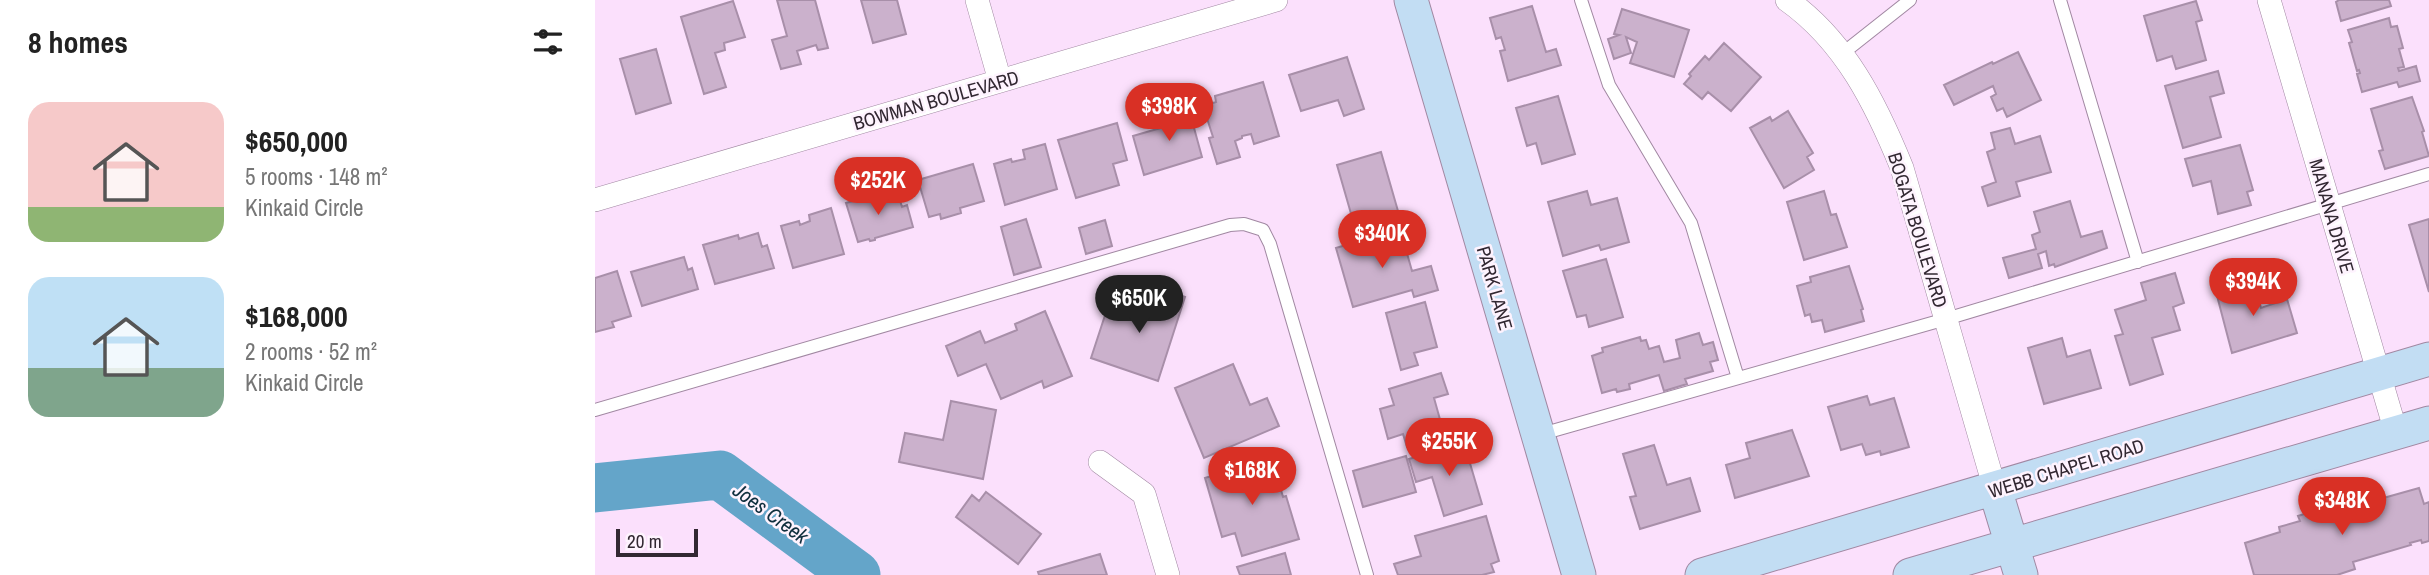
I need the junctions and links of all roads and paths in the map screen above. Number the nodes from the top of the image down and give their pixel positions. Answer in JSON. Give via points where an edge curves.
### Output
{"nodes":[{"id":1,"x":977,"y":0,"type":"edge"},
{"id":2,"x":1276,"y":0,"type":"edge"},
{"id":3,"x":1411,"y":0,"type":"edge"},
{"id":4,"x":1581,"y":0,"type":"edge"},
{"id":5,"x":1787,"y":0,"type":"edge"},
{"id":6,"x":1910,"y":0,"type":"edge"},
{"id":7,"x":2060,"y":0,"type":"edge"},
{"id":8,"x":2269,"y":0,"type":"edge"},
{"id":9,"x":1843,"y":52,"type":"junction"},
{"id":10,"x":1000,"y":81,"type":"junction"},
{"id":11,"x":2429,"y":174,"type":"edge"},
{"id":12,"x":595,"y":200,"type":"edge"},
{"id":13,"x":2329,"y":205,"type":"junction"},
{"id":14,"x":2138,"y":262,"type":"junction"},
{"id":15,"x":1946,"y":319,"type":"junction"},
{"id":16,"x":2429,"y":359,"type":"edge"},
{"id":17,"x":2379,"y":374,"type":"junction"},
{"id":18,"x":1738,"y":378,"type":"junction"},
{"id":19,"x":595,"y":410,"type":"edge"},
{"id":20,"x":2429,"y":423,"type":"edge"},
{"id":21,"x":2396,"y":432,"type":"junction"},
{"id":22,"x":1538,"y":435,"type":"junction"},
{"id":23,"x":1100,"y":462,"type":"dead end"},
{"id":24,"x":1995,"y":489,"type":"junction"},
{"id":25,"x":2016,"y":560,"type":"edge"},
{"id":26,"x":1168,"y":575,"type":"edge"},
{"id":27,"x":1367,"y":575,"type":"edge"},
{"id":28,"x":1579,"y":575,"type":"edge"},
{"id":29,"x":1702,"y":575,"type":"edge"},
{"id":30,"x":1910,"y":575,"type":"edge"}],
"edges":[{"from":1,"to":10,"type":"street"},
{"from":2,"to":10,"type":"street","name":"BOWMAN BOULEVARD"},
{"from":3,"to":22,"type":"main road","name":"PARK LANE"},
{"from":4,"to":18,"type":"lane","via":[[1609,85],[1691,223]]},
{"from":5,"to":9,"type":"street","name":"BOGATA BOULEVARD"},
{"from":6,"to":9,"type":"lane"},
{"from":7,"to":14,"type":"lane"},
{"from":8,"to":13,"type":"street","name":"MANANA DRIVE"},
{"from":9,"to":15,"type":"street","name":"BOGATA BOULEVARD","via":[[1880,117],[1902,168]]},
{"from":10,"to":12,"type":"street","name":"BOWMAN BOULEVARD"},
{"from":11,"to":13,"type":"lane"},
{"from":13,"to":14,"type":"lane"},
{"from":13,"to":17,"type":"street","name":"MANANA DRIVE"},
{"from":14,"to":15,"type":"lane"},
{"from":15,"to":18,"type":"lane"},
{"from":15,"to":24,"type":"street","name":"BOGATA BOULEVARD"},
{"from":16,"to":17,"type":"main road","name":"WEBB CHAPEL ROAD"},
{"from":17,"to":21,"type":"street","name":"MANANA DRIVE"},
{"from":17,"to":24,"type":"main road","name":"WEBB CHAPEL ROAD"},
{"from":18,"to":22,"type":"lane"},
{"from":19,"to":27,"type":"lane","via":[[1244,224],[1263,230],[1270,244]]},
{"from":20,"to":21,"type":"main road"},
{"from":21,"to":25,"type":"main road"},
{"from":22,"to":28,"type":"main road","name":"PARK LANE"},
{"from":23,"to":26,"type":"street","via":[[1144,494]]},
{"from":24,"to":25,"type":"main road"},
{"from":24,"to":29,"type":"main road","name":"WEBB CHAPEL ROAD"},
{"from":25,"to":30,"type":"main road"}]}
